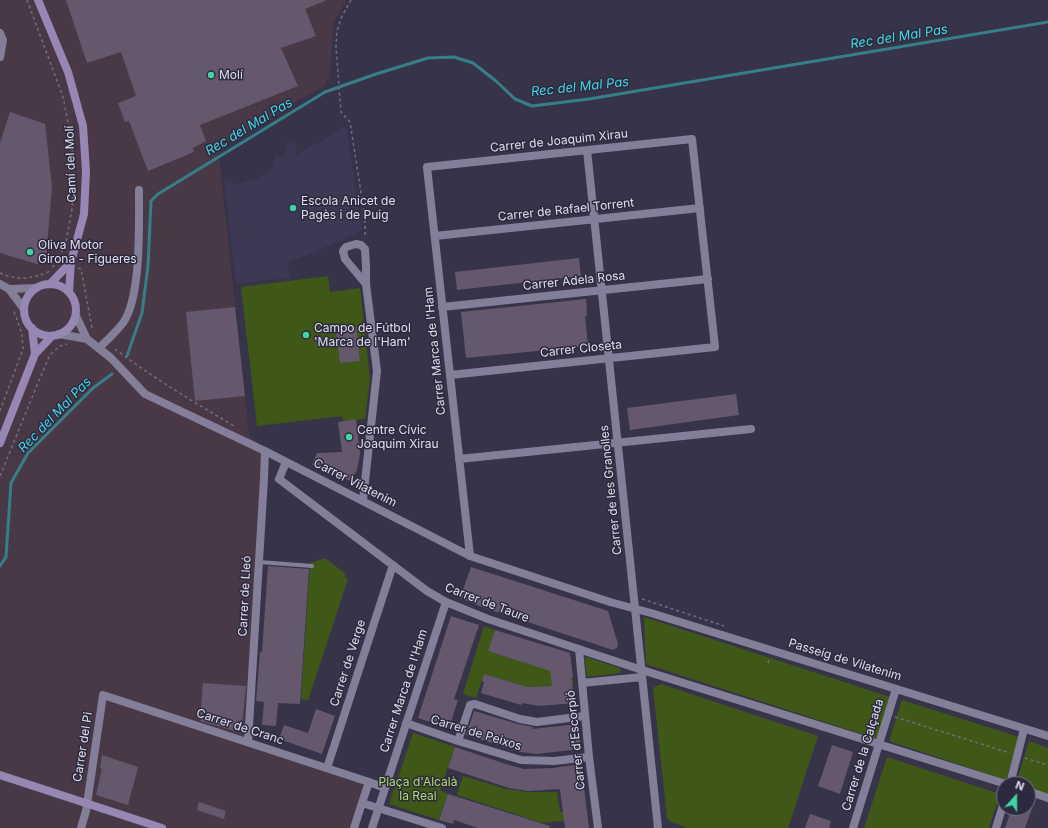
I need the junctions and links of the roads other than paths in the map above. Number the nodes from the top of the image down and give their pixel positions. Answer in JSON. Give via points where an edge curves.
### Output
{"nodes":[{"id":1,"x":38,"y":0,"type":"edge"},
{"id":2,"x":0,"y":33,"type":"edge"},
{"id":3,"x":0,"y":57,"type":"edge"},
{"id":4,"x":587,"y":150,"type":"junction"},
{"id":5,"x":427,"y":167,"type":"joint"},
{"id":6,"x":139,"y":190,"type":"dead end"},
{"id":7,"x":700,"y":208,"type":"junction"},
{"id":8,"x":594,"y":220,"type":"junction"},
{"id":9,"x":435,"y":236,"type":"junction"},
{"id":10,"x":70,"y":264,"type":"junction"},
{"id":11,"x":708,"y":279,"type":"junction"},
{"id":12,"x":0,"y":284,"type":"edge"},
{"id":13,"x":50,"y":284,"type":"junction"},
{"id":14,"x":366,"y":284,"type":"junction"},
{"id":15,"x":36,"y":288,"type":"junction"},
{"id":16,"x":9,"y":289,"type":"junction"},
{"id":17,"x":602,"y":290,"type":"junction"},
{"id":18,"x":69,"y":292,"type":"junction"},
{"id":19,"x":442,"y":307,"type":"junction"},
{"id":20,"x":24,"y":309,"type":"junction"},
{"id":21,"x":76,"y":316,"type":"junction"},
{"id":22,"x":32,"y":328,"type":"junction"},
{"id":23,"x":56,"y":335,"type":"junction"},
{"id":24,"x":87,"y":339,"type":"junction"},
{"id":25,"x":99,"y":348,"type":"junction"},
{"id":26,"x":36,"y":354,"type":"junction"},
{"id":27,"x":609,"y":358,"type":"junction"},
{"id":28,"x":450,"y":375,"type":"junction"},
{"id":29,"x":750,"y":428,"type":"dead end"},
{"id":30,"x":0,"y":443,"type":"edge"},
{"id":31,"x":618,"y":443,"type":"junction"},
{"id":32,"x":265,"y":451,"type":"junction"},
{"id":33,"x":459,"y":459,"type":"junction"},
{"id":34,"x":286,"y":462,"type":"junction"},
{"id":35,"x":264,"y":479,"type":"junction"},
{"id":36,"x":280,"y":479,"type":"junction"},
{"id":37,"x":364,"y":500,"type":"junction"},
{"id":38,"x":470,"y":556,"type":"junction"},
{"id":39,"x":259,"y":562,"type":"junction"},
{"id":40,"x":393,"y":565,"type":"junction"},
{"id":41,"x":312,"y":566,"type":"dead end"},
{"id":42,"x":446,"y":602,"type":"junction"},
{"id":43,"x":635,"y":609,"type":"junction"},
{"id":44,"x":579,"y":649,"type":"junction"},
{"id":45,"x":642,"y":673,"type":"junction"},
{"id":46,"x":582,"y":683,"type":"junction"},
{"id":47,"x":896,"y":689,"type":"junction"},
{"id":48,"x":103,"y":694,"type":"joint"},
{"id":49,"x":585,"y":716,"type":"junction"},
{"id":50,"x":406,"y":724,"type":"junction"},
{"id":51,"x":1024,"y":729,"type":"junction"},
{"id":52,"x":1048,"y":736,"type":"edge"},
{"id":53,"x":458,"y":741,"type":"junction"},
{"id":54,"x":248,"y":742,"type":"junction"},
{"id":55,"x":880,"y":745,"type":"junction"},
{"id":56,"x":589,"y":757,"type":"junction"},
{"id":57,"x":327,"y":768,"type":"junction"},
{"id":58,"x":0,"y":775,"type":"edge"},
{"id":59,"x":1012,"y":776,"type":"edge"},
{"id":60,"x":996,"y":781,"type":"edge"},
{"id":61,"x":369,"y":782,"type":"junction"},
{"id":62,"x":385,"y":788,"type":"junction"},
{"id":63,"x":1036,"y":794,"type":"edge"},
{"id":64,"x":1048,"y":798,"type":"edge"},
{"id":65,"x":86,"y":803,"type":"junction"},
{"id":66,"x":362,"y":803,"type":"junction"},
{"id":67,"x":378,"y":808,"type":"junction"},
{"id":68,"x":1000,"y":816,"type":"edge"},
{"id":69,"x":81,"y":828,"type":"edge"},
{"id":70,"x":162,"y":828,"type":"edge"},
{"id":71,"x":354,"y":828,"type":"edge"},
{"id":72,"x":372,"y":828,"type":"edge"},
{"id":73,"x":442,"y":828,"type":"edge"},
{"id":74,"x":598,"y":828,"type":"edge"},
{"id":75,"x":658,"y":828,"type":"edge"},
{"id":76,"x":853,"y":828,"type":"edge"},
{"id":77,"x":996,"y":828,"type":"edge"}],
"edges":[{"from":1,"to":10,"type":"main road","name":"Camí del Molí","via":[[68,72],[83,126],[86,171],[84,214]]},
{"from":2,"to":3,"type":"street","via":[[3,40]]},
{"from":4,"to":5,"type":"street","name":"Carrer de Joaquim Xirau"},
{"from":4,"to":7,"type":"street","name":"Carrer de Joaquim Xirau","via":[[692,139]]},
{"from":4,"to":8,"type":"street","name":"Carrer de les Granolles"},
{"from":5,"to":9,"type":"street","name":"Carrer Marca de l'Ham"},
{"from":6,"to":25,"type":"street","via":[[134,295],[126,319]]},
{"from":7,"to":8,"type":"street","name":"Carrer de Rafael Torrent"},
{"from":7,"to":11,"type":"street"},
{"from":8,"to":9,"type":"street","name":"Carrer de Rafael Torrent"},
{"from":8,"to":17,"type":"street","name":"Carrer de les Granolles"},
{"from":9,"to":19,"type":"street","name":"Carrer Marca de l'Ham"},
{"from":10,"to":13,"type":"main road","name":"Camí del Molí"},
{"from":10,"to":18,"type":"main road","name":"Camí del Molí"},
{"from":11,"to":17,"type":"street","name":"Carrer Adela Rosa"},
{"from":11,"to":27,"type":"street","name":"Carrer Closeta","via":[[715,347]]},
{"from":12,"to":16,"type":"street"},
{"from":13,"to":15,"type":"main road"},
{"from":13,"to":18,"type":"main road","via":[[63,287]]},
{"from":14,"to":14,"type":"street","via":[[365,249],[361,245],[353,244],[343,251],[344,259]]},
{"from":14,"to":37,"type":"street","via":[[377,371]]},
{"from":15,"to":16,"type":"street"},
{"from":15,"to":20,"type":"main road","via":[[26,299]]},
{"from":16,"to":20,"type":"street"},
{"from":17,"to":19,"type":"street","name":"Carrer Adela Rosa"},
{"from":17,"to":27,"type":"street","name":"Carrer de les Granolles"},
{"from":18,"to":21,"type":"main road","via":[[74,298]]},
{"from":19,"to":28,"type":"street","name":"Carrer Marca de l'Ham"},
{"from":20,"to":22,"type":"main road","via":[[26,319]]},
{"from":21,"to":23,"type":"main road","via":[[64,332]]},
{"from":21,"to":24,"type":"street","name":"Carrer Vilatenim"},
{"from":22,"to":23,"type":"main road","via":[[44,335]]},
{"from":22,"to":26,"type":"main road"},
{"from":23,"to":24,"type":"street","name":"Carrer Vilatenim"},
{"from":23,"to":26,"type":"main road"},
{"from":24,"to":25,"type":"street","name":"Carrer Vilatenim"},
{"from":25,"to":32,"type":"street","name":"Carrer Vilatenim","via":[[145,394]]},
{"from":26,"to":30,"type":"main road"},
{"from":27,"to":28,"type":"street","name":"Carrer Closeta"},
{"from":27,"to":31,"type":"street","name":"Carrer de les Granolles"},
{"from":28,"to":33,"type":"street","name":"Carrer Marca de l'Ham"},
{"from":29,"to":31,"type":"street"},
{"from":31,"to":33,"type":"street"},
{"from":31,"to":43,"type":"street","name":"Carrer de les Granolles"},
{"from":32,"to":34,"type":"street","name":"Carrer Vilatenim"},
{"from":32,"to":35,"type":"street","name":"Carrer de Lleó"},
{"from":33,"to":38,"type":"street","name":"Carrer Marca de l'Ham"},
{"from":34,"to":36,"type":"street"},
{"from":34,"to":37,"type":"street","name":"Carrer Vilatenim"},
{"from":35,"to":36,"type":"street"},
{"from":35,"to":39,"type":"street","name":"Carrer de Lleó"},
{"from":36,"to":40,"type":"street","name":"Carrer de Taure"},
{"from":37,"to":38,"type":"street","name":"Carrer Vilatenim"},
{"from":38,"to":43,"type":"street","name":"Carrer Vilatenim"},
{"from":39,"to":41,"type":"lane"},
{"from":39,"to":54,"type":"street","name":"Carrer de Lleó"},
{"from":40,"to":42,"type":"street","name":"Carrer de Taure"},
{"from":40,"to":57,"type":"street","name":"Carrer de Verge"},
{"from":42,"to":44,"type":"street","name":"Carrer de Taure","via":[[488,619]]},
{"from":42,"to":50,"type":"street","name":"Carrer Marca de l'Ham"},
{"from":43,"to":45,"type":"street","name":"Carrer de les Granolles"},
{"from":43,"to":47,"type":"street","name":"Passeig de Vilatenim"},
{"from":44,"to":45,"type":"street","name":"Carrer de Taure"},
{"from":44,"to":46,"type":"street","name":"Carrer d'Escorpió"},
{"from":45,"to":46,"type":"street"},
{"from":45,"to":55,"type":"street"},
{"from":45,"to":75,"type":"street","name":"Carrer de les Granolles"},
{"from":46,"to":49,"type":"street","name":"Carrer d'Escorpió"},
{"from":47,"to":51,"type":"street","name":"Passeig de Vilatenim"},
{"from":47,"to":55,"type":"street","name":"Carrer de la Calçada"},
{"from":48,"to":54,"type":"street","name":"Carrer de Cranc"},
{"from":48,"to":65,"type":"street","name":"Carrer del Pi"},
{"from":49,"to":53,"type":"street","via":[[537,722],[475,704],[470,705]]},
{"from":49,"to":56,"type":"street","name":"Carrer d'Escorpió"},
{"from":50,"to":53,"type":"street","name":"Carrer de Peixos"},
{"from":50,"to":62,"type":"street","name":"Carrer Marca de l'Ham"},
{"from":51,"to":52,"type":"street","name":"Passeig de Vilatenim"},
{"from":51,"to":59,"type":"street"},
{"from":53,"to":56,"type":"street","name":"Carrer de Peixos","via":[[521,760],[554,761]]},
{"from":54,"to":57,"type":"street","name":"Carrer de Cranc"},
{"from":55,"to":60,"type":"street"},
{"from":55,"to":76,"type":"street","name":"Carrer de la Calçada"},
{"from":56,"to":74,"type":"street","name":"Carrer d'Escorpió"},
{"from":57,"to":61,"type":"street","name":"Carrer de Cranc"},
{"from":58,"to":65,"type":"main road"},
{"from":61,"to":62,"type":"street"},
{"from":61,"to":66,"type":"street"},
{"from":62,"to":67,"type":"street","name":"Carrer Marca de l'Ham"},
{"from":63,"to":64,"type":"street"},
{"from":65,"to":69,"type":"street","name":"Carrer del Pi"},
{"from":65,"to":70,"type":"main road"},
{"from":66,"to":67,"type":"street"},
{"from":66,"to":71,"type":"street"},
{"from":67,"to":72,"type":"street","name":"Carrer Marca de l'Ham"},
{"from":67,"to":73,"type":"street"},
{"from":68,"to":77,"type":"street"}]}
